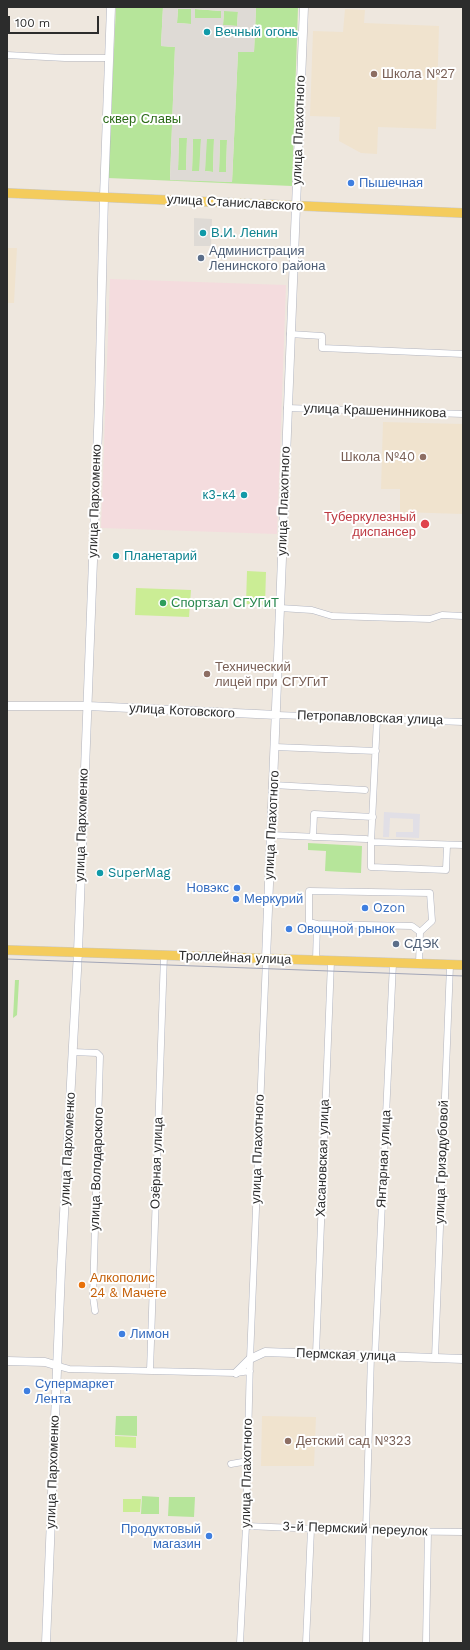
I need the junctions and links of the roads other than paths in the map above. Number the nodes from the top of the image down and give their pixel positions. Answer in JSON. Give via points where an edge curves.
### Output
{"nodes":[{"id":1,"x":111,"y":7,"type":"edge"},
{"id":2,"x":304,"y":7,"type":"edge"},
{"id":3,"x":7,"y":55,"type":"edge"},
{"id":4,"x":109,"y":58,"type":"junction"},
{"id":5,"x":7,"y":193,"type":"edge"},
{"id":6,"x":104,"y":196,"type":"junction"},
{"id":7,"x":295,"y":206,"type":"junction"},
{"id":8,"x":463,"y":213,"type":"edge"},
{"id":9,"x":290,"y":334,"type":"junction"},
{"id":10,"x":463,"y":354,"type":"edge"},
{"id":11,"x":287,"y":408,"type":"junction"},
{"id":12,"x":463,"y":414,"type":"edge"},
{"id":13,"x":280,"y":608,"type":"junction"},
{"id":14,"x":463,"y":616,"type":"edge"},
{"id":15,"x":7,"y":706,"type":"edge"},
{"id":16,"x":88,"y":706,"type":"junction"},
{"id":17,"x":277,"y":715,"type":"junction"},
{"id":18,"x":377,"y":719,"type":"junction"},
{"id":19,"x":463,"y":722,"type":"edge"},
{"id":20,"x":275,"y":747,"type":"junction"},
{"id":21,"x":376,"y":751,"type":"junction"},
{"id":22,"x":274,"y":784,"type":"junction"},
{"id":23,"x":365,"y":790,"type":"dead end"},
{"id":24,"x":373,"y":817,"type":"junction"},
{"id":25,"x":271,"y":835,"type":"junction"},
{"id":26,"x":313,"y":837,"type":"junction"},
{"id":27,"x":368,"y":841,"type":"junction"},
{"id":28,"x":447,"y":844,"type":"junction"},
{"id":29,"x":463,"y":845,"type":"edge"},
{"id":30,"x":317,"y":924,"type":"junction"},
{"id":31,"x":420,"y":932,"type":"junction"},
{"id":32,"x":7,"y":950,"type":"edge"},
{"id":33,"x":78,"y":952,"type":"junction"},
{"id":34,"x":164,"y":955,"type":"junction"},
{"id":35,"x":266,"y":959,"type":"junction"},
{"id":36,"x":316,"y":960,"type":"junction"},
{"id":37,"x":330,"y":961,"type":"junction"},
{"id":38,"x":393,"y":963,"type":"junction"},
{"id":39,"x":420,"y":964,"type":"junction"},
{"id":40,"x":450,"y":965,"type":"junction"},
{"id":41,"x":463,"y":966,"type":"edge"},
{"id":42,"x":73,"y":1052,"type":"junction"},
{"id":43,"x":95,"y":1311,"type":"dead end"},
{"id":44,"x":316,"y":1354,"type":"junction"},
{"id":45,"x":373,"y":1355,"type":"junction"},
{"id":46,"x":435,"y":1358,"type":"junction"},
{"id":47,"x":250,"y":1359,"type":"junction"},
{"id":48,"x":463,"y":1359,"type":"edge"},
{"id":49,"x":7,"y":1361,"type":"edge"},
{"id":50,"x":58,"y":1366,"type":"junction"},
{"id":51,"x":150,"y":1371,"type":"junction"},
{"id":52,"x":250,"y":1371,"type":"junction"},
{"id":53,"x":236,"y":1373,"type":"junction"},
{"id":54,"x":248,"y":1461,"type":"junction"},
{"id":55,"x":231,"y":1464,"type":"dead end"},
{"id":56,"x":246,"y":1526,"type":"junction"},
{"id":57,"x":311,"y":1529,"type":"junction"},
{"id":58,"x":367,"y":1531,"type":"junction"},
{"id":59,"x":428,"y":1531,"type":"junction"},
{"id":60,"x":463,"y":1532,"type":"edge"},
{"id":61,"x":46,"y":1643,"type":"edge"},
{"id":62,"x":240,"y":1643,"type":"edge"},
{"id":63,"x":306,"y":1643,"type":"edge"},
{"id":64,"x":366,"y":1643,"type":"edge"},
{"id":65,"x":426,"y":1643,"type":"edge"}],
"edges":[{"from":1,"to":4,"type":"street","name":"улица Пархоменко"},
{"from":2,"to":7,"type":"street","name":"улица Плахотного"},
{"from":3,"to":4,"type":"street"},
{"from":4,"to":6,"type":"street","name":"улица Пархоменко"},
{"from":5,"to":6,"type":"main road","name":"улица Станиславского"},
{"from":6,"to":7,"type":"main road","name":"улица Станиславского"},
{"from":6,"to":16,"type":"street","name":"улица Пархоменко"},
{"from":7,"to":8,"type":"main road","name":"улица Станиславского"},
{"from":7,"to":9,"type":"street","name":"улица Плахотного"},
{"from":9,"to":10,"type":"street","via":[[322,336],[322,348]]},
{"from":9,"to":11,"type":"street","name":"улица Плахотного"},
{"from":11,"to":12,"type":"street","name":"улица Крашенинникова"},
{"from":11,"to":13,"type":"street","name":"улица Плахотного"},
{"from":13,"to":14,"type":"street","via":[[312,610],[332,616],[430,619],[442,615]]},
{"from":13,"to":17,"type":"street","name":"улица Плахотного"},
{"from":15,"to":16,"type":"street","name":"улица Котовского"},
{"from":16,"to":17,"type":"street","name":"улица Котовского"},
{"from":16,"to":33,"type":"street","name":"улица Пархоменко"},
{"from":17,"to":18,"type":"street","name":"Петропавловская улица"},
{"from":17,"to":20,"type":"street","name":"улица Плахотного"},
{"from":18,"to":19,"type":"street","name":"Петропавловская улица"},
{"from":18,"to":21,"type":"street"},
{"from":20,"to":21,"type":"street"},
{"from":20,"to":22,"type":"street","name":"улица Плахотного"},
{"from":21,"to":24,"type":"street"},
{"from":22,"to":23,"type":"street"},
{"from":22,"to":25,"type":"street","name":"улица Плахотного"},
{"from":24,"to":26,"type":"street","via":[[314,814]]},
{"from":24,"to":27,"type":"street"},
{"from":25,"to":26,"type":"street"},
{"from":25,"to":35,"type":"street","name":"улица Плахотного"},
{"from":26,"to":27,"type":"street"},
{"from":27,"to":28,"type":"street"},
{"from":27,"to":28,"type":"street","via":[[370,867],[386,868],[446,870]]},
{"from":28,"to":29,"type":"street"},
{"from":30,"to":31,"type":"street","via":[[412,926]]},
{"from":30,"to":31,"type":"street","via":[[309,922],[309,891],[430,893],[432,921]]},
{"from":30,"to":36,"type":"street"},
{"from":31,"to":39,"type":"street"},
{"from":32,"to":33,"type":"main road","name":"Троллейная улица"},
{"from":33,"to":34,"type":"main road","name":"Троллейная улица"},
{"from":33,"to":42,"type":"street","name":"улица Пархоменко"},
{"from":34,"to":35,"type":"main road","name":"Троллейная улица"},
{"from":34,"to":51,"type":"street","name":"Озёрная улица"},
{"from":35,"to":36,"type":"main road","name":"Троллейная улица"},
{"from":35,"to":47,"type":"street","name":"улица Плахотного"},
{"from":36,"to":37,"type":"main road","name":"Троллейная улица"},
{"from":37,"to":38,"type":"main road","name":"Троллейная улица"},
{"from":37,"to":44,"type":"street","name":"Хасановская улица"},
{"from":38,"to":39,"type":"main road","name":"Троллейная улица"},
{"from":38,"to":45,"type":"street","name":"Янтарная улица"},
{"from":39,"to":40,"type":"main road","name":"Троллейная улица"},
{"from":40,"to":41,"type":"main road","name":"Троллейная улица"},
{"from":40,"to":46,"type":"street","name":"улица Гризодубовой"},
{"from":42,"to":43,"type":"street","name":"улица Володарского","via":[[97,1053],[100,1056],[93,1296]]},
{"from":42,"to":50,"type":"street","name":"улица Пархоменко"},
{"from":44,"to":45,"type":"street","name":"Пермская улица"},
{"from":44,"to":47,"type":"street","name":"Пермская улица","via":[[265,1352]]},
{"from":45,"to":46,"type":"street","name":"Пермская улица"},
{"from":45,"to":58,"type":"street","name":"Янтарная улица"},
{"from":46,"to":48,"type":"street","name":"Пермская улица"},
{"from":47,"to":52,"type":"street","name":"улица Плахотного"},
{"from":47,"to":53,"type":"street","name":"Пермская улица"},
{"from":49,"to":50,"type":"street","via":[[45,1362]]},
{"from":50,"to":51,"type":"street","via":[[69,1369]]},
{"from":50,"to":61,"type":"street","name":"улица Пархоменко"},
{"from":51,"to":53,"type":"street"},
{"from":52,"to":53,"type":"street"},
{"from":52,"to":54,"type":"street","name":"улица Плахотного"},
{"from":54,"to":55,"type":"street"},
{"from":54,"to":56,"type":"street","name":"улица Плахотного"},
{"from":56,"to":57,"type":"street","name":"3-й Пермский переулок"},
{"from":56,"to":62,"type":"street","name":"улица Плахотного"},
{"from":57,"to":58,"type":"street","name":"3-й Пермский переулок"},
{"from":57,"to":63,"type":"street"},
{"from":58,"to":59,"type":"street","name":"3-й Пермский переулок"},
{"from":58,"to":64,"type":"street","name":"Янтарная улица"},
{"from":59,"to":60,"type":"street","name":"3-й Пермский переулок"},
{"from":59,"to":65,"type":"street"}]}
